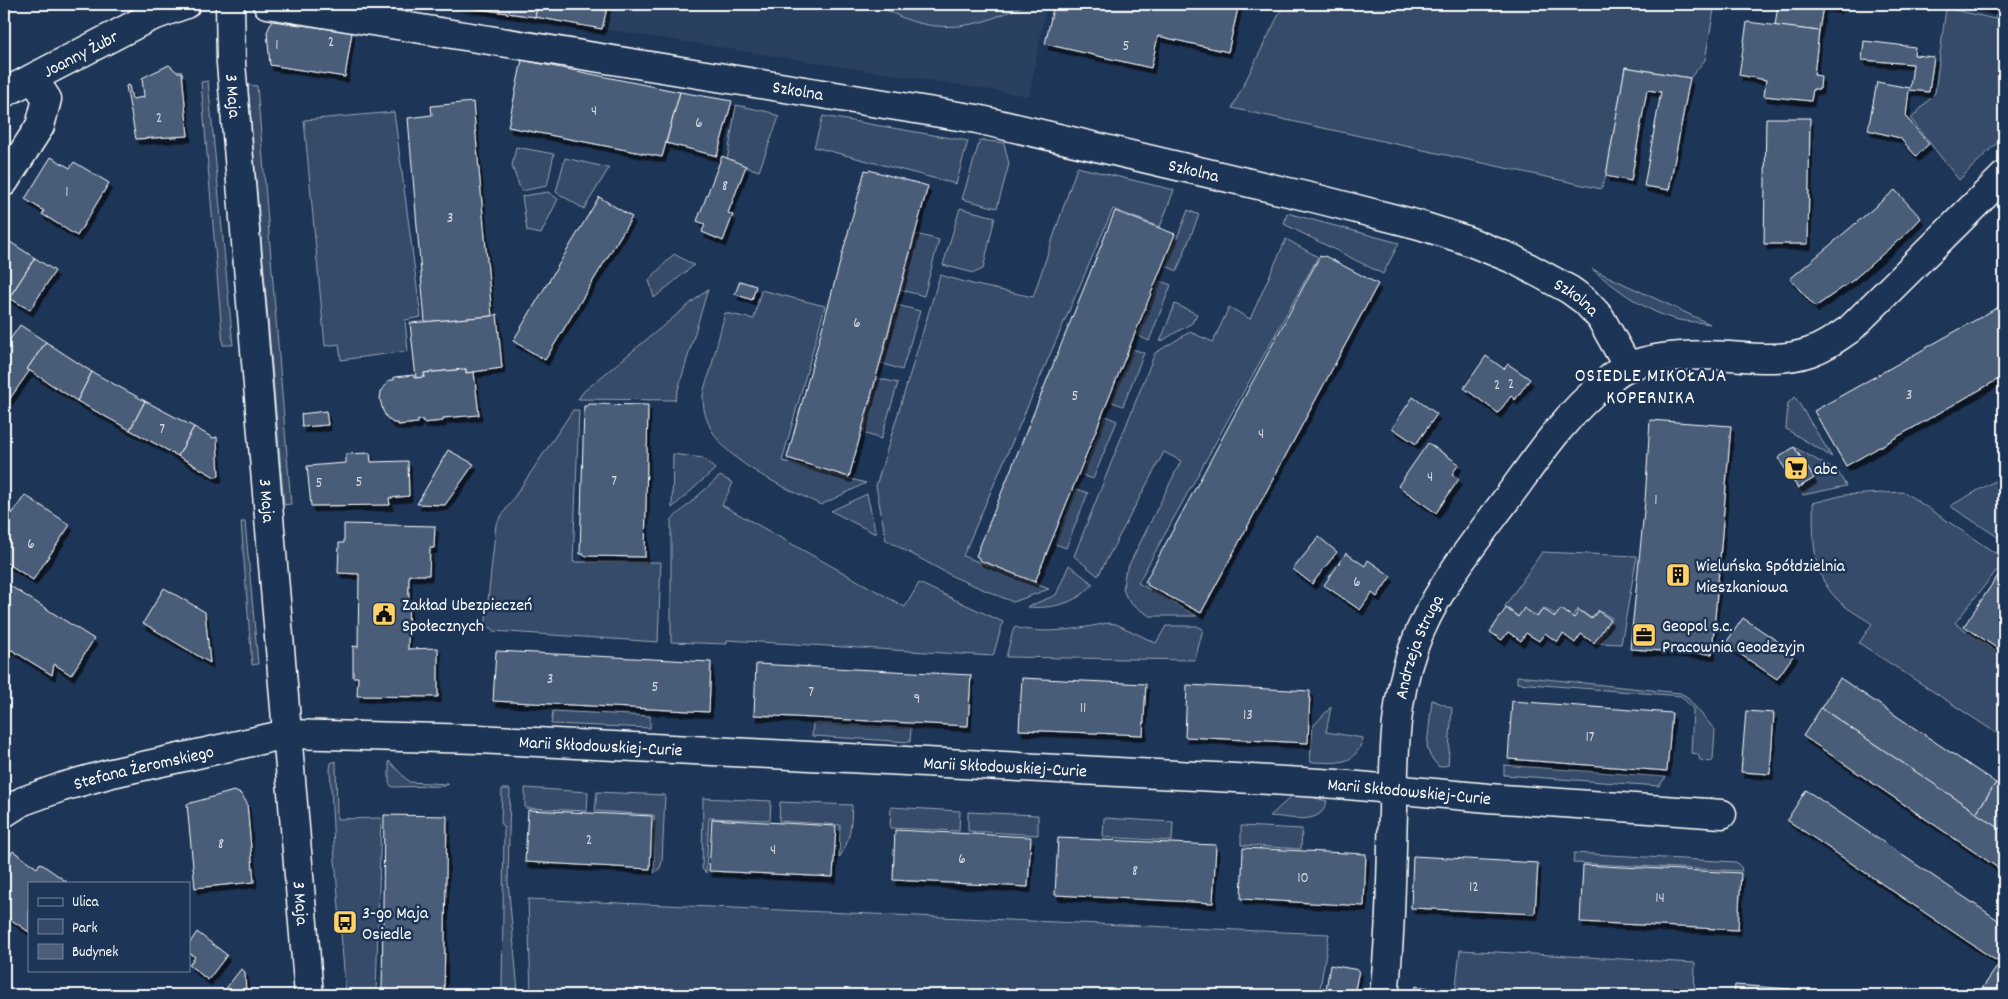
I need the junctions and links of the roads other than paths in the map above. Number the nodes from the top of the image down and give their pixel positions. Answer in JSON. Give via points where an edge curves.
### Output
{"nodes":[{"id":1,"x":186,"y":4,"type":"edge"},
{"id":2,"x":230,"y":4,"type":"edge"},
{"id":3,"x":267,"y":4,"type":"edge"},
{"id":4,"x":33,"y":78,"type":"junction"},
{"id":5,"x":4,"y":93,"type":"edge"},
{"id":6,"x":2004,"y":176,"type":"edge"},
{"id":7,"x":4,"y":182,"type":"edge"},
{"id":8,"x":1628,"y":367,"type":"junction"},
{"id":9,"x":287,"y":734,"type":"junction"},
{"id":10,"x":1393,"y":790,"type":"junction"},
{"id":11,"x":4,"y":813,"type":"edge"},
{"id":12,"x":1722,"y":814,"type":"dead end"},
{"id":13,"x":309,"y":995,"type":"edge"},
{"id":14,"x":1384,"y":995,"type":"edge"}],
"edges":[{"from":1,"to":4,"type":"street","name":"Joanny Żubr","via":[[148,18]]},
{"from":2,"to":9,"type":"street","name":"3 Maja","via":[[231,63]]},
{"from":3,"to":8,"type":"street","name":"Szkolna","via":[[977,119],[1420,225],[1513,259],[1570,290],[1600,317]]},
{"from":4,"to":5,"type":"street","name":"Joanny Żubr"},
{"from":4,"to":7,"type":"street","via":[[47,99],[40,126]]},
{"from":6,"to":8,"type":"street","via":[[1850,329],[1826,345],[1788,357],[1693,355]]},
{"from":8,"to":10,"type":"street","name":"Andrzeja Struga","via":[[1582,402],[1556,432],[1429,613],[1413,648],[1400,696]]},
{"from":9,"to":10,"type":"street","name":"Marii Skłodowskiej-Curie","via":[[478,739],[885,759]]},
{"from":9,"to":11,"type":"street","name":"Stefana Żeromskiego","via":[[112,773],[23,801]]},
{"from":9,"to":13,"type":"street","name":"3 Maja"},
{"from":10,"to":12,"type":"street","name":"Marii Skłodowskiej-Curie"},
{"from":10,"to":14,"type":"street","name":"Andrzeja Struga"}]}
